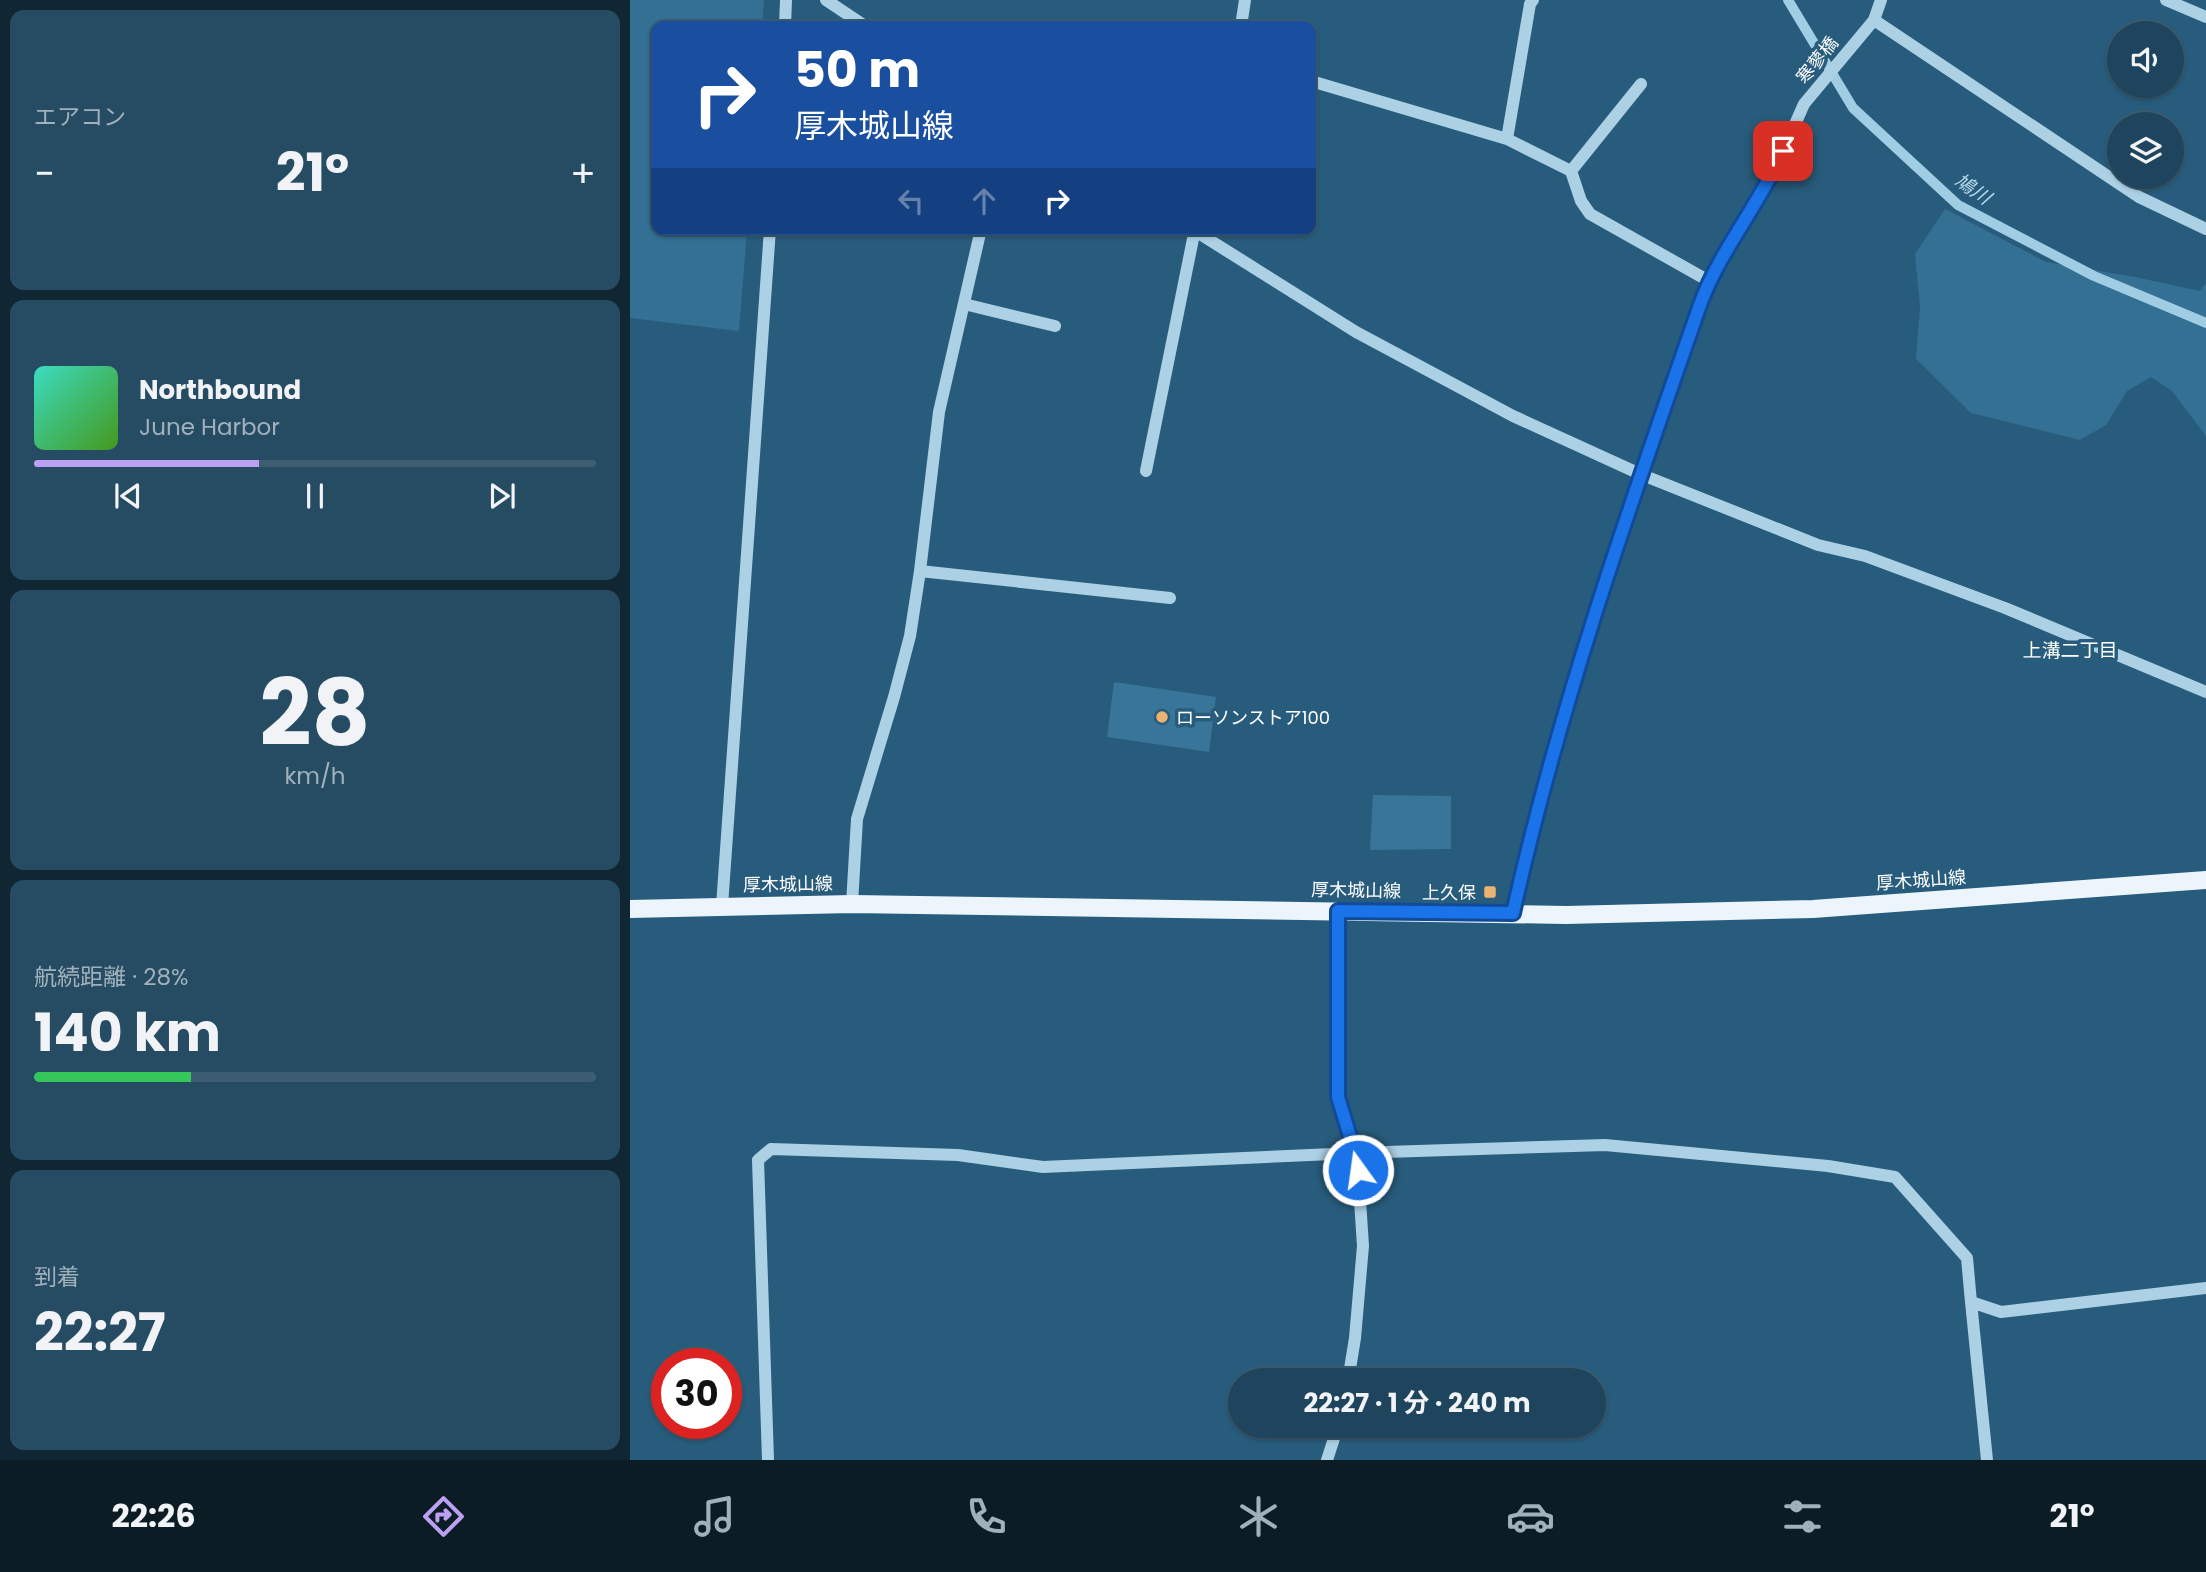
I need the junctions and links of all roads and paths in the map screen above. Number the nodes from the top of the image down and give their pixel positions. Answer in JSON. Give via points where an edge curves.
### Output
{"nodes":[{"id":1,"x":786,"y":0,"type":"edge"},
{"id":2,"x":825,"y":0,"type":"edge"},
{"id":3,"x":1245,"y":0,"type":"edge"},
{"id":4,"x":1533,"y":0,"type":"edge"},
{"id":5,"x":1881,"y":0,"type":"edge"},
{"id":6,"x":2166,"y":0,"type":"edge"},
{"id":7,"x":2206,"y":17,"type":"edge"},
{"id":8,"x":1874,"y":20,"type":"junction"},
{"id":9,"x":785,"y":21,"type":"edge"},
{"id":10,"x":857,"y":21,"type":"edge"},
{"id":11,"x":1242,"y":21,"type":"edge"},
{"id":12,"x":1316,"y":82,"type":"edge"},
{"id":13,"x":1641,"y":84,"type":"dead end"},
{"id":14,"x":1507,"y":139,"type":"junction"},
{"id":15,"x":1571,"y":170,"type":"junction"},
{"id":16,"x":2206,"y":229,"type":"edge"},
{"id":17,"x":770,"y":235,"type":"edge"},
{"id":18,"x":980,"y":235,"type":"edge"},
{"id":19,"x":1193,"y":235,"type":"edge"},
{"id":20,"x":1202,"y":235,"type":"edge"},
{"id":21,"x":1709,"y":281,"type":"junction"},
{"id":22,"x":964,"y":304,"type":"junction"},
{"id":23,"x":1055,"y":326,"type":"dead end"},
{"id":24,"x":1146,"y":471,"type":"dead end"},
{"id":25,"x":1640,"y":474,"type":"junction"},
{"id":26,"x":920,"y":570,"type":"junction"},
{"id":27,"x":1170,"y":598,"type":"dead end"},
{"id":28,"x":2206,"y":692,"type":"edge"},
{"id":29,"x":2206,"y":880,"type":"edge"},
{"id":30,"x":852,"y":904,"type":"junction"},
{"id":31,"x":722,"y":906,"type":"junction"},
{"id":32,"x":630,"y":909,"type":"edge"},
{"id":33,"x":1338,"y":911,"type":"junction"},
{"id":34,"x":1513,"y":913,"type":"junction"},
{"id":35,"x":1355,"y":1153,"type":"junction"},
{"id":36,"x":2206,"y":1288,"type":"edge"},
{"id":37,"x":1971,"y":1302,"type":"junction"},
{"id":38,"x":1350,"y":1368,"type":"edge"},
{"id":39,"x":1334,"y":1438,"type":"edge"},
{"id":40,"x":768,"y":1460,"type":"edge"},
{"id":41,"x":1327,"y":1460,"type":"edge"},
{"id":42,"x":1987,"y":1460,"type":"edge"}],
"edges":[{"from":1,"to":9,"type":"street"},
{"from":2,"to":10,"type":"street"},
{"from":3,"to":11,"type":"street"},
{"from":4,"to":14,"type":"street"},
{"from":5,"to":8,"type":"street"},
{"from":6,"to":7,"type":"street"},
{"from":8,"to":16,"type":"street","via":[[2139,197]]},
{"from":8,"to":21,"type":"street","name":"寒蓼橋","via":[[1804,104],[1773,174]]},
{"from":12,"to":14,"type":"street"},
{"from":13,"to":15,"type":"street"},
{"from":14,"to":15,"type":"street"},
{"from":15,"to":21,"type":"street","via":[[1590,214]]},
{"from":17,"to":31,"type":"street"},
{"from":18,"to":22,"type":"street"},
{"from":19,"to":24,"type":"street"},
{"from":20,"to":25,"type":"street","via":[[1356,332],[1513,416]]},
{"from":21,"to":25,"type":"street","name":"寒蓼橋"},
{"from":22,"to":23,"type":"street"},
{"from":22,"to":26,"type":"street","via":[[939,412]]},
{"from":25,"to":28,"type":"street","via":[[1818,545],[1865,556],[2005,608]]},
{"from":25,"to":34,"type":"street","name":"寒蓼橋","via":[[1549,766]]},
{"from":26,"to":27,"type":"street"},
{"from":26,"to":30,"type":"street","via":[[910,636],[857,819]]},
{"from":29,"to":34,"type":"main road","name":"厚木城山線","via":[[1812,909]]},
{"from":30,"to":31,"type":"main road","name":"厚木城山線"},
{"from":30,"to":33,"type":"main road","name":"厚木城山線"},
{"from":31,"to":32,"type":"main road","name":"厚木城山線"},
{"from":33,"to":34,"type":"main road","name":"厚木城山線"},
{"from":33,"to":35,"type":"street","via":[[1338,1097]]},
{"from":35,"to":37,"type":"street","via":[[1605,1145],[1828,1166],[1895,1177],[1966,1258]]},
{"from":35,"to":38,"type":"street","via":[[1363,1246]]},
{"from":35,"to":40,"type":"street","via":[[1043,1167],[958,1155],[771,1149],[758,1160]]},
{"from":36,"to":37,"type":"street","via":[[2001,1312]]},
{"from":37,"to":42,"type":"street"},
{"from":39,"to":41,"type":"street"}]}
